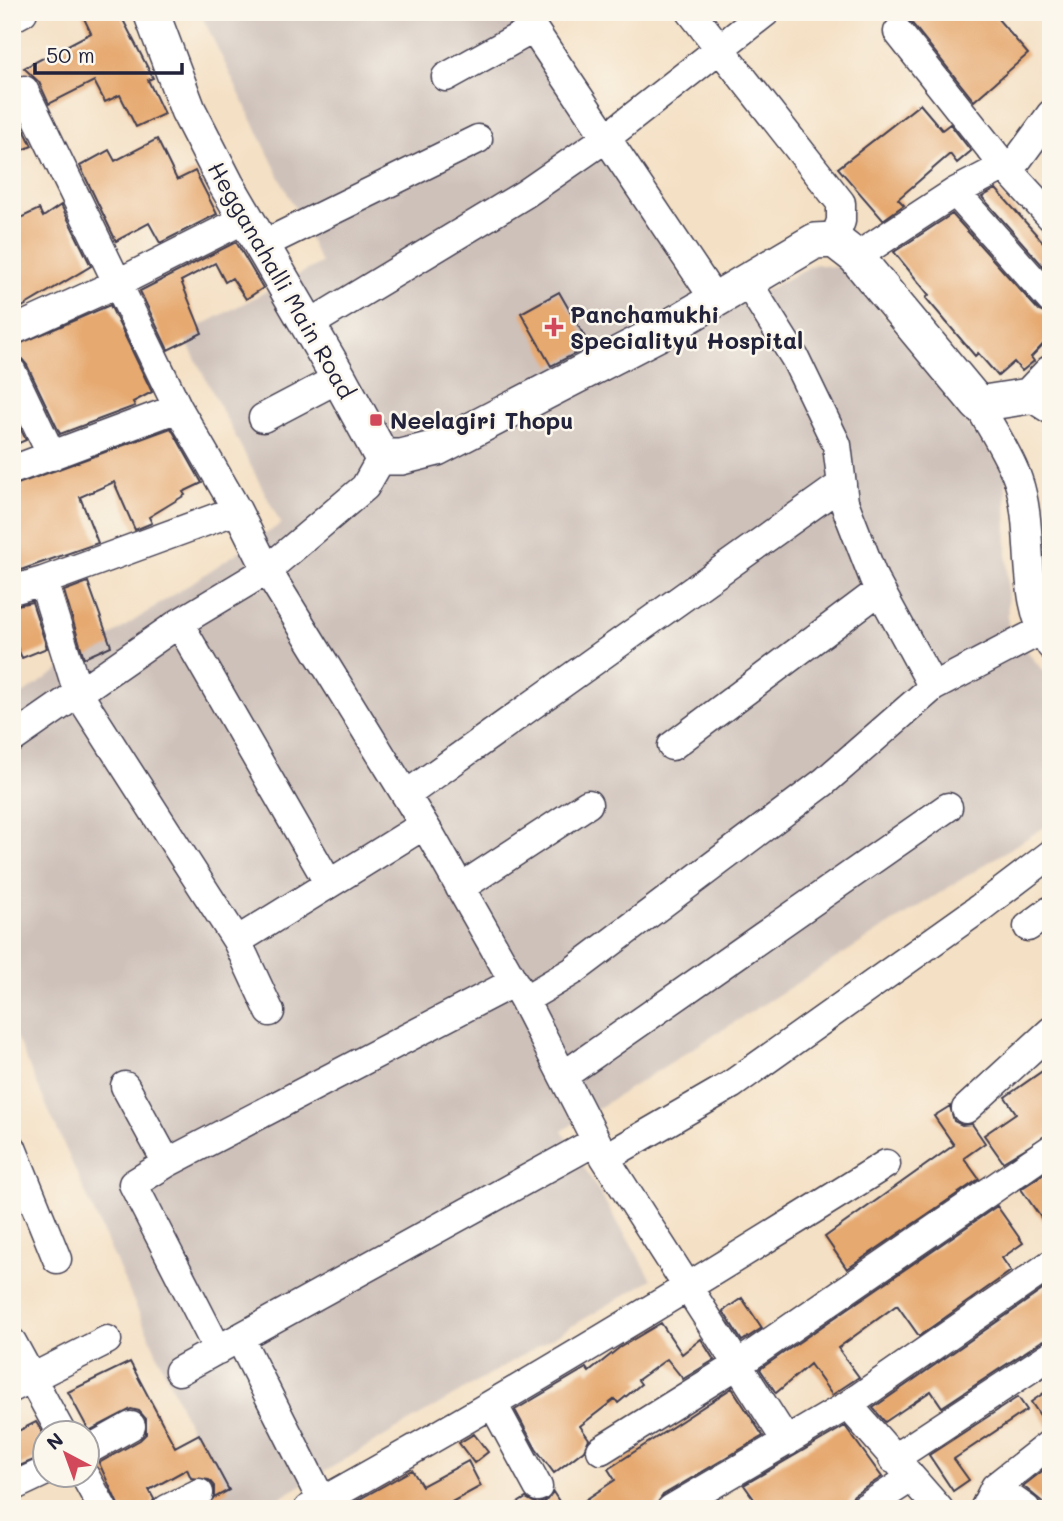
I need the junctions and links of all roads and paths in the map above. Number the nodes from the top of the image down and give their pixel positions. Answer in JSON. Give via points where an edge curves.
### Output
{"nodes":[{"id":1,"x":23,"y":12,"type":"edge"},
{"id":2,"x":151,"y":12,"type":"edge"},
{"id":3,"x":691,"y":12,"type":"edge"},
{"id":4,"x":765,"y":12,"type":"edge"},
{"id":5,"x":12,"y":18,"type":"edge"},
{"id":6,"x":528,"y":21,"type":"edge"},
{"id":7,"x":898,"y":32,"type":"dead end"},
{"id":8,"x":721,"y":50,"type":"junction"},
{"id":9,"x":446,"y":77,"type":"dead end"},
{"id":10,"x":24,"y":90,"type":"dead end"},
{"id":11,"x":1051,"y":114,"type":"edge"},
{"id":12,"x":606,"y":138,"type":"junction"},
{"id":13,"x":478,"y":139,"type":"dead end"},
{"id":14,"x":1005,"y":167,"type":"junction"},
{"id":15,"x":955,"y":192,"type":"junction"},
{"id":16,"x":1051,"y":217,"type":"edge"},
{"id":17,"x":254,"y":232,"type":"junction"},
{"id":18,"x":845,"y":248,"type":"junction"},
{"id":19,"x":746,"y":280,"type":"junction"},
{"id":20,"x":118,"y":284,"type":"junction"},
{"id":21,"x":715,"y":300,"type":"junction"},
{"id":22,"x":1051,"y":300,"type":"edge"},
{"id":23,"x":308,"y":325,"type":"junction"},
{"id":24,"x":12,"y":331,"type":"edge"},
{"id":25,"x":12,"y":372,"type":"edge"},
{"id":26,"x":339,"y":378,"type":"junction"},
{"id":27,"x":1043,"y":393,"type":"edge"},
{"id":28,"x":978,"y":404,"type":"junction"},
{"id":29,"x":178,"y":408,"type":"junction"},
{"id":30,"x":263,"y":418,"type":"dead end"},
{"id":31,"x":52,"y":456,"type":"junction"},
{"id":32,"x":382,"y":457,"type":"junction"},
{"id":33,"x":12,"y":470,"type":"edge"},
{"id":34,"x":842,"y":484,"type":"junction"},
{"id":35,"x":237,"y":510,"type":"junction"},
{"id":36,"x":267,"y":570,"type":"junction"},
{"id":37,"x":43,"y":581,"type":"junction"},
{"id":38,"x":12,"y":590,"type":"edge"},
{"id":39,"x":880,"y":590,"type":"junction"},
{"id":40,"x":179,"y":623,"type":"junction"},
{"id":41,"x":1045,"y":638,"type":"edge"},
{"id":42,"x":933,"y":688,"type":"junction"},
{"id":43,"x":78,"y":692,"type":"junction"},
{"id":44,"x":12,"y":739,"type":"edge"},
{"id":45,"x":672,"y":746,"type":"dead end"},
{"id":46,"x":405,"y":795,"type":"junction"},
{"id":47,"x":588,"y":804,"type":"dead end"},
{"id":48,"x":948,"y":807,"type":"dead end"},
{"id":49,"x":424,"y":825,"type":"junction"},
{"id":50,"x":1051,"y":854,"type":"edge"},
{"id":51,"x":329,"y":884,"type":"junction"},
{"id":52,"x":460,"y":888,"type":"junction"},
{"id":53,"x":1051,"y":910,"type":"edge"},
{"id":54,"x":1028,"y":927,"type":"dead end"},
{"id":55,"x":237,"y":941,"type":"junction"},
{"id":56,"x":519,"y":991,"type":"junction"},
{"id":57,"x":270,"y":1012,"type":"dead end"},
{"id":58,"x":1051,"y":1031,"type":"edge"},
{"id":59,"x":563,"y":1076,"type":"junction"},
{"id":60,"x":125,"y":1086,"type":"dead end"},
{"id":61,"x":966,"y":1109,"type":"dead end"},
{"id":62,"x":12,"y":1148,"type":"edge"},
{"id":63,"x":601,"y":1149,"type":"junction"},
{"id":64,"x":1051,"y":1149,"type":"edge"},
{"id":65,"x":167,"y":1163,"type":"junction"},
{"id":66,"x":886,"y":1164,"type":"dead end"},
{"id":67,"x":57,"y":1259,"type":"dead end"},
{"id":68,"x":1051,"y":1264,"type":"edge"},
{"id":69,"x":687,"y":1289,"type":"junction"},
{"id":70,"x":107,"y":1340,"type":"dead end"},
{"id":71,"x":12,"y":1342,"type":"edge"},
{"id":72,"x":229,"y":1344,"type":"junction"},
{"id":73,"x":1051,"y":1355,"type":"edge"},
{"id":74,"x":737,"y":1365,"type":"junction"},
{"id":75,"x":179,"y":1371,"type":"dead end"},
{"id":76,"x":22,"y":1384,"type":"edge"},
{"id":77,"x":493,"y":1404,"type":"junction"},
{"id":78,"x":848,"y":1405,"type":"junction"},
{"id":79,"x":51,"y":1420,"type":"edge"},
{"id":80,"x":131,"y":1426,"type":"dead end"},
{"id":81,"x":102,"y":1442,"type":"edge"},
{"id":82,"x":787,"y":1442,"type":"junction"},
{"id":83,"x":1051,"y":1443,"type":"edge"},
{"id":84,"x":601,"y":1450,"type":"dead end"},
{"id":85,"x":902,"y":1469,"type":"junction"},
{"id":86,"x":32,"y":1478,"type":"edge"},
{"id":87,"x":12,"y":1487,"type":"edge"},
{"id":88,"x":538,"y":1487,"type":"dead end"},
{"id":89,"x":93,"y":1490,"type":"edge"},
{"id":90,"x":199,"y":1493,"type":"dead end"},
{"id":91,"x":990,"y":1498,"type":"edge"},
{"id":92,"x":319,"y":1506,"type":"edge"},
{"id":93,"x":103,"y":1509,"type":"edge"},
{"id":94,"x":167,"y":1509,"type":"edge"},
{"id":95,"x":671,"y":1509,"type":"edge"},
{"id":96,"x":863,"y":1509,"type":"edge"},
{"id":97,"x":939,"y":1509,"type":"edge"},
{"id":98,"x":1026,"y":1509,"type":"edge"}],
"edges":[{"from":1,"to":5,"type":"street"},
{"from":2,"to":17,"type":"main road","name":"Hegganahalli Main Road","via":[[188,110]]},
{"from":3,"to":8,"type":"street"},
{"from":4,"to":8,"type":"street"},
{"from":6,"to":9,"type":"street"},
{"from":6,"to":12,"type":"street"},
{"from":7,"to":14,"type":"street"},
{"from":8,"to":12,"type":"street"},
{"from":8,"to":18,"type":"street","via":[[841,203]]},
{"from":10,"to":20,"type":"street"},
{"from":11,"to":14,"type":"street","via":[[1017,159]]},
{"from":12,"to":21,"type":"street"},
{"from":12,"to":23,"type":"street","via":[[525,194]]},
{"from":13,"to":17,"type":"street"},
{"from":14,"to":15,"type":"street"},
{"from":14,"to":16,"type":"street"},
{"from":15,"to":18,"type":"street"},
{"from":15,"to":22,"type":"street"},
{"from":17,"to":20,"type":"street"},
{"from":17,"to":23,"type":"main road","name":"Hegganahalli Main Road"},
{"from":18,"to":19,"type":"main road","via":[[815,241]]},
{"from":18,"to":28,"type":"main road"},
{"from":19,"to":21,"type":"main road"},
{"from":19,"to":34,"type":"street","via":[[795,358],[837,444]]},
{"from":20,"to":24,"type":"street"},
{"from":20,"to":29,"type":"street"},
{"from":21,"to":32,"type":"main road","via":[[437,449]]},
{"from":23,"to":26,"type":"main road","name":"Hegganahalli Main Road"},
{"from":25,"to":31,"type":"street"},
{"from":26,"to":30,"type":"street"},
{"from":26,"to":32,"type":"main road","name":"Hegganahalli Main Road"},
{"from":27,"to":28,"type":"main road"},
{"from":28,"to":41,"type":"street","via":[[1018,479],[1030,536],[1033,590]]},
{"from":29,"to":31,"type":"street"},
{"from":29,"to":35,"type":"street"},
{"from":31,"to":33,"type":"street"},
{"from":32,"to":36,"type":"street","via":[[365,488]]},
{"from":34,"to":39,"type":"street","via":[[844,502]]},
{"from":34,"to":46,"type":"street"},
{"from":35,"to":36,"type":"street"},
{"from":35,"to":37,"type":"street"},
{"from":36,"to":40,"type":"street"},
{"from":36,"to":46,"type":"street"},
{"from":37,"to":38,"type":"street"},
{"from":37,"to":43,"type":"street"},
{"from":39,"to":42,"type":"street"},
{"from":39,"to":45,"type":"street"},
{"from":40,"to":43,"type":"street"},
{"from":40,"to":51,"type":"street"},
{"from":41,"to":42,"type":"street"},
{"from":42,"to":56,"type":"street","via":[[824,782],[573,971]]},
{"from":43,"to":44,"type":"street"},
{"from":43,"to":55,"type":"street"},
{"from":46,"to":49,"type":"street"},
{"from":47,"to":52,"type":"street"},
{"from":48,"to":59,"type":"street"},
{"from":49,"to":51,"type":"street"},
{"from":49,"to":52,"type":"street"},
{"from":50,"to":63,"type":"street","via":[[731,1085]]},
{"from":51,"to":55,"type":"street"},
{"from":52,"to":56,"type":"street"},
{"from":53,"to":54,"type":"street"},
{"from":55,"to":57,"type":"street"},
{"from":56,"to":59,"type":"street"},
{"from":56,"to":65,"type":"street"},
{"from":58,"to":61,"type":"street"},
{"from":59,"to":63,"type":"street"},
{"from":60,"to":65,"type":"street"},
{"from":62,"to":67,"type":"street"},
{"from":63,"to":69,"type":"street"},
{"from":63,"to":72,"type":"street"},
{"from":64,"to":74,"type":"street"},
{"from":65,"to":72,"type":"street","via":[[133,1184]]},
{"from":66,"to":69,"type":"street"},
{"from":68,"to":78,"type":"street"},
{"from":69,"to":74,"type":"street"},
{"from":69,"to":77,"type":"street"},
{"from":70,"to":76,"type":"street"},
{"from":71,"to":76,"type":"street"},
{"from":72,"to":75,"type":"street"},
{"from":72,"to":92,"type":"street"},
{"from":73,"to":85,"type":"street"},
{"from":74,"to":82,"type":"street"},
{"from":74,"to":84,"type":"street"},
{"from":76,"to":79,"type":"street"},
{"from":77,"to":88,"type":"street"},
{"from":77,"to":92,"type":"street"},
{"from":78,"to":82,"type":"street"},
{"from":78,"to":85,"type":"street"},
{"from":80,"to":81,"type":"street"},
{"from":82,"to":95,"type":"street"},
{"from":83,"to":91,"type":"street"},
{"from":85,"to":96,"type":"street"},
{"from":85,"to":97,"type":"street"},
{"from":86,"to":87,"type":"street"},
{"from":89,"to":93,"type":"street"},
{"from":90,"to":94,"type":"street"},
{"from":91,"to":98,"type":"street"}]}
